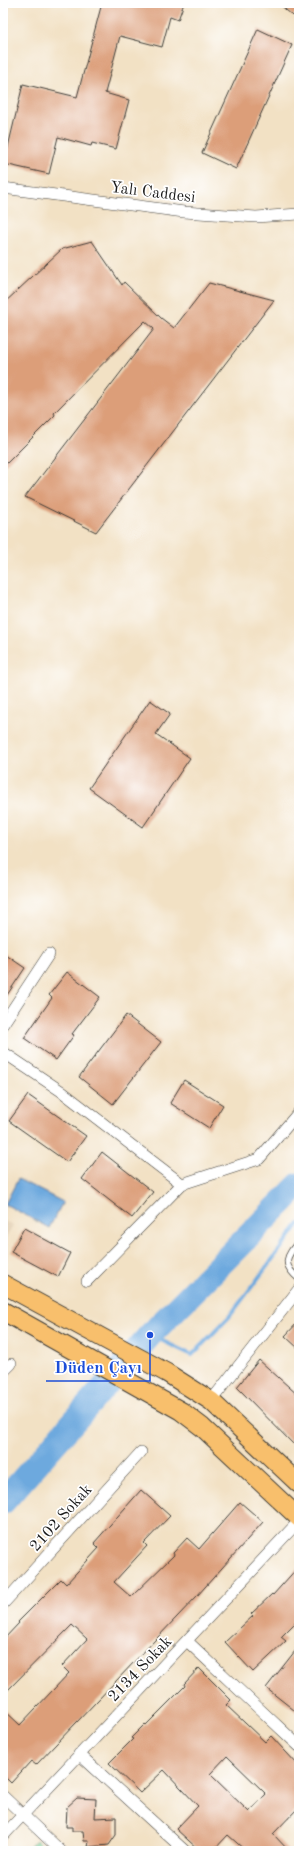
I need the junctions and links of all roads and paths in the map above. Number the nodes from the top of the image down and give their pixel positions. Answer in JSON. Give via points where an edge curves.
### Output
{"nodes":[{"id":1,"x":3,"y":188,"type":"edge"},
{"id":2,"x":299,"y":214,"type":"edge"},
{"id":3,"x":49,"y":954,"type":"dead end"},
{"id":4,"x":3,"y":1024,"type":"edge"},
{"id":5,"x":3,"y":1052,"type":"edge"},
{"id":6,"x":299,"y":1112,"type":"edge"},
{"id":7,"x":182,"y":1184,"type":"junction"},
{"id":8,"x":299,"y":1241,"type":"edge"},
{"id":9,"x":299,"y":1279,"type":"edge"},
{"id":10,"x":87,"y":1281,"type":"dead end"},
{"id":11,"x":3,"y":1284,"type":"edge"},
{"id":12,"x":299,"y":1289,"type":"edge"},
{"id":13,"x":3,"y":1311,"type":"edge"},
{"id":14,"x":211,"y":1401,"type":"junction"},
{"id":15,"x":141,"y":1452,"type":"dead end"},
{"id":16,"x":299,"y":1484,"type":"edge"},
{"id":17,"x":299,"y":1518,"type":"edge"},
{"id":18,"x":299,"y":1521,"type":"edge"},
{"id":19,"x":3,"y":1604,"type":"edge"},
{"id":20,"x":187,"y":1641,"type":"junction"},
{"id":21,"x":299,"y":1746,"type":"edge"},
{"id":22,"x":79,"y":1754,"type":"junction"},
{"id":23,"x":3,"y":1796,"type":"edge"},
{"id":24,"x":23,"y":1815,"type":"junction"},
{"id":25,"x":3,"y":1836,"type":"edge"},
{"id":26,"x":61,"y":1851,"type":"edge"},
{"id":27,"x":185,"y":1851,"type":"edge"}],
"edges":[{"from":1,"to":2,"type":"street","name":"Yalı Caddesi","via":[[184,212],[256,217]]},
{"from":3,"to":4,"type":"street"},
{"from":5,"to":7,"type":"street","via":[[61,1091]]},
{"from":6,"to":7,"type":"street","via":[[259,1160]]},
{"from":7,"to":10,"type":"street"},
{"from":8,"to":9,"type":"lane","via":[[286,1262],[290,1272]]},
{"from":11,"to":14,"type":"main road"},
{"from":12,"to":14,"type":"street"},
{"from":13,"to":17,"type":"main road","via":[[181,1411],[202,1427]]},
{"from":14,"to":16,"type":"main road"},
{"from":15,"to":19,"type":"street","name":"2102 Sokak"},
{"from":18,"to":20,"type":"street","name":"2134 Sokak"},
{"from":20,"to":21,"type":"street"},
{"from":20,"to":22,"type":"street","name":"2134 Sokak"},
{"from":22,"to":24,"type":"street","name":"2134 Sokak"},
{"from":22,"to":27,"type":"street"},
{"from":23,"to":24,"type":"street"},
{"from":24,"to":25,"type":"street","name":"2134 Sokak"},
{"from":24,"to":26,"type":"street"}]}
